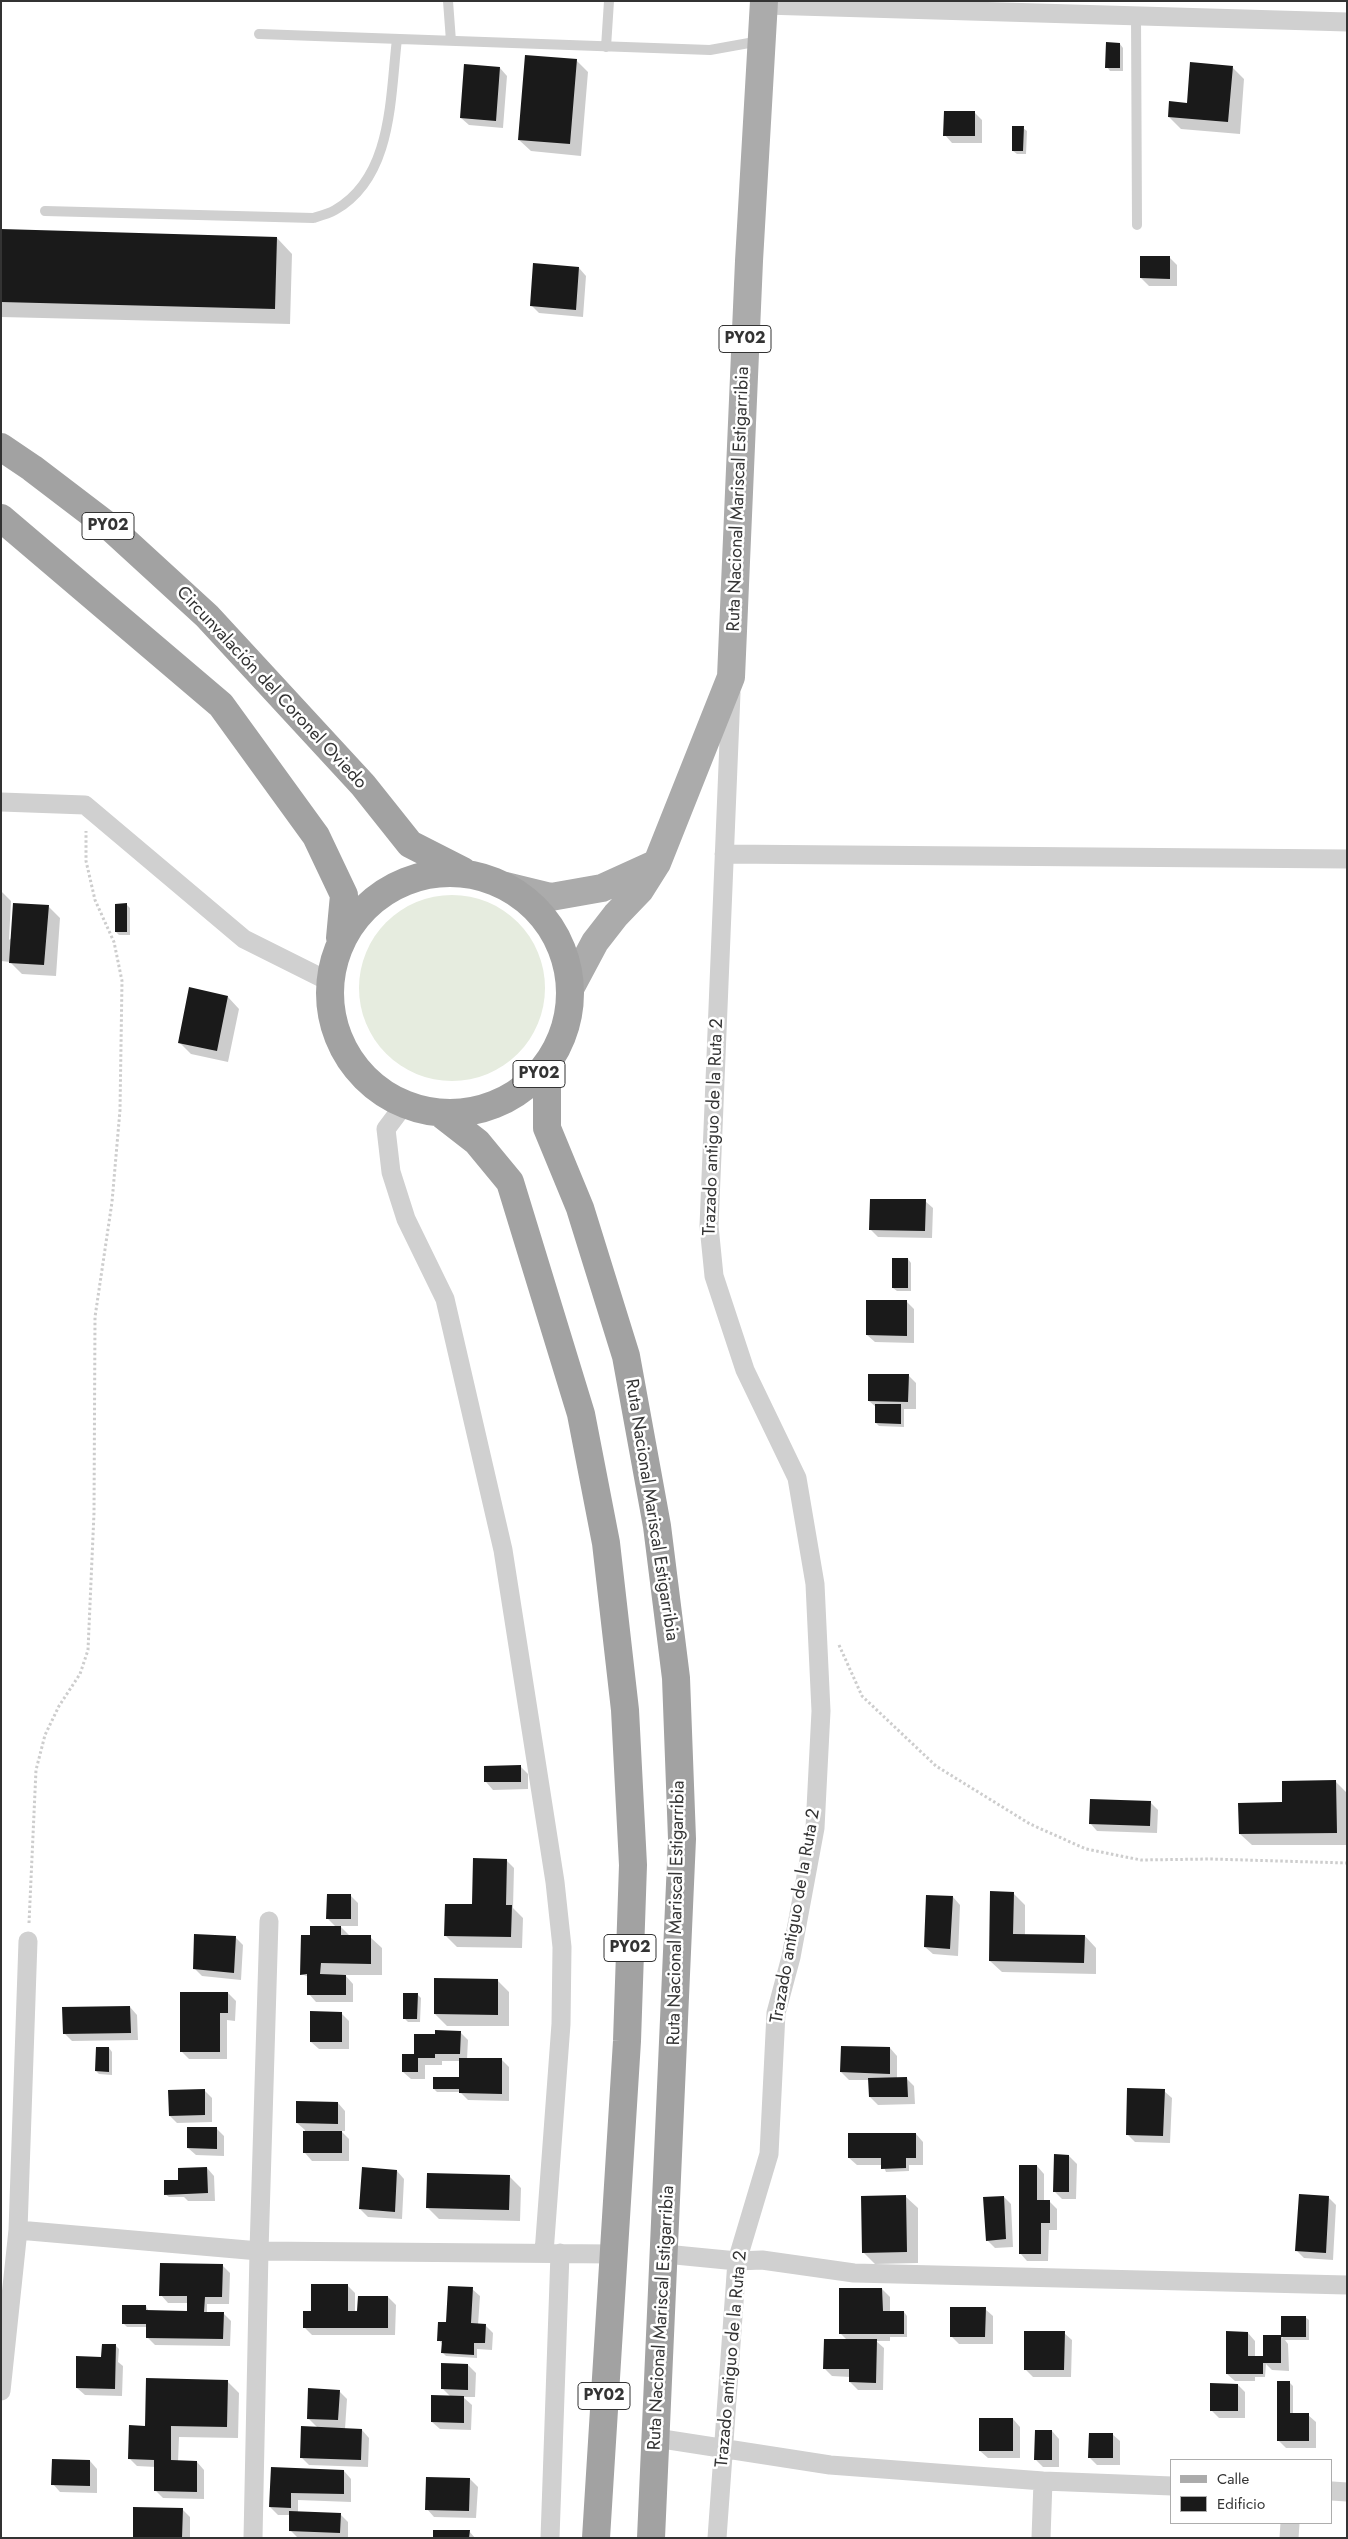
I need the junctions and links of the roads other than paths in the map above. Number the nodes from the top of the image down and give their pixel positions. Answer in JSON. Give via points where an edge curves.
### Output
{"nodes":[{"id":1,"x":448,"y":1,"type":"edge"},
{"id":2,"x":609,"y":1,"type":"edge"},
{"id":3,"x":764,"y":3,"type":"edge"},
{"id":4,"x":1136,"y":16,"type":"junction"},
{"id":5,"x":1347,"y":22,"type":"edge"},
{"id":6,"x":260,"y":34,"type":"dead end"},
{"id":7,"x":396,"y":39,"type":"junction"},
{"id":8,"x":451,"y":41,"type":"junction"},
{"id":9,"x":762,"y":41,"type":"junction"},
{"id":10,"x":606,"y":47,"type":"junction"},
{"id":11,"x":45,"y":212,"type":"dead end"},
{"id":12,"x":1137,"y":225,"type":"dead end"},
{"id":13,"x":1,"y":447,"type":"edge"},
{"id":14,"x":1,"y":518,"type":"edge"},
{"id":15,"x":731,"y":677,"type":"junction"},
{"id":16,"x":1,"y":802,"type":"edge"},
{"id":17,"x":724,"y":854,"type":"junction"},
{"id":18,"x":1347,"y":859,"type":"edge"},
{"id":19,"x":657,"y":863,"type":"junction"},
{"id":20,"x":467,"y":873,"type":"junction"},
{"id":21,"x":506,"y":886,"type":"junction"},
{"id":22,"x":339,"y":945,"type":"junction"},
{"id":23,"x":330,"y":982,"type":"junction"},
{"id":24,"x":571,"y":987,"type":"junction"},
{"id":25,"x":547,"y":1066,"type":"junction"},
{"id":26,"x":404,"y":1106,"type":"junction"},
{"id":27,"x":441,"y":1114,"type":"junction"},
{"id":28,"x":269,"y":1921,"type":"dead end"},
{"id":29,"x":28,"y":1941,"type":"road end"},
{"id":30,"x":18,"y":2230,"type":"junction"},
{"id":31,"x":258,"y":2251,"type":"junction"},
{"id":32,"x":552,"y":2253,"type":"junction"},
{"id":33,"x":612,"y":2254,"type":"junction"},
{"id":34,"x":665,"y":2254,"type":"junction"},
{"id":35,"x":738,"y":2261,"type":"junction"},
{"id":36,"x":1347,"y":2285,"type":"edge"},
{"id":37,"x":1,"y":2391,"type":"edge"},
{"id":38,"x":656,"y":2438,"type":"junction"},
{"id":39,"x":722,"y":2448,"type":"junction"},
{"id":40,"x":1043,"y":2480,"type":"junction"},
{"id":41,"x":1170,"y":2486,"type":"edge"},
{"id":42,"x":1333,"y":2492,"type":"edge"},
{"id":43,"x":1347,"y":2492,"type":"edge"},
{"id":44,"x":1290,"y":2524,"type":"edge"},
{"id":45,"x":253,"y":2538,"type":"edge"},
{"id":46,"x":550,"y":2538,"type":"edge"},
{"id":47,"x":596,"y":2538,"type":"edge"},
{"id":48,"x":651,"y":2538,"type":"edge"},
{"id":49,"x":718,"y":2538,"type":"edge"},
{"id":50,"x":1041,"y":2538,"type":"edge"},
{"id":51,"x":1289,"y":2538,"type":"edge"}],
"edges":[{"from":1,"to":8,"type":"lane"},
{"from":2,"to":10,"type":"lane"},
{"from":3,"to":4,"type":"street"},
{"from":3,"to":9,"type":"main road","name":"Ruta Nacional Mariscal Estigarribia","number":"PY02"},
{"from":4,"to":5,"type":"street"},
{"from":4,"to":12,"type":"lane"},
{"from":6,"to":7,"type":"lane"},
{"from":7,"to":8,"type":"lane"},
{"from":7,"to":11,"type":"lane","via":[[386,136],[358,191],[335,210],[313,218]]},
{"from":8,"to":10,"type":"lane"},
{"from":9,"to":10,"type":"lane","via":[[710,50]]},
{"from":9,"to":15,"type":"main road","name":"Ruta Nacional Mariscal Estigarribia","number":"PY02"},
{"from":13,"to":20,"type":"highway","name":"Circunvalación del Coronel Oviedo","number":"PY02","via":[[112,529],[207,616],[363,784],[410,844]]},
{"from":14,"to":22,"type":"highway","number":"PY02","via":[[221,704],[316,836],[344,896]]},
{"from":15,"to":17,"type":"street","name":"Trazado antiguo de la Ruta 2"},
{"from":15,"to":19,"type":"main road","name":"Ruta Nacional Mariscal Estigarribia","number":"PY02"},
{"from":16,"to":23,"type":"street","via":[[86,805],[244,939]]},
{"from":17,"to":18,"type":"street"},
{"from":17,"to":35,"type":"street","name":"Trazado antiguo de la Ruta 2","via":[[709,1226],[714,1276],[745,1370],[797,1478],[815,1584],[821,1711],[815,1828],[776,2013],[769,2154]]},
{"from":19,"to":21,"type":"main road","number":"PY02","via":[[602,888],[551,897]]},
{"from":19,"to":24,"type":"main road","name":"Ruta Nacional Mariscal Estigarribia","number":"PY02","via":[[640,890],[595,942]]},
{"from":20,"to":21,"type":"highway","number":"PY02"},
{"from":20,"to":22,"type":"highway","number":"PY02","via":[[428,874],[391,887],[360,912]]},
{"from":21,"to":24,"type":"highway","number":"PY02","via":[[544,918],[561,946]]},
{"from":22,"to":23,"type":"highway","number":"PY02"},
{"from":23,"to":26,"type":"highway","number":"PY02","via":[[332,1020],[346,1056],[371,1086]]},
{"from":24,"to":25,"type":"highway","number":"PY02","via":[[566,1028]]},
{"from":25,"to":27,"type":"highway","number":"PY02","via":[[518,1094],[481,1111]]},
{"from":25,"to":34,"type":"highway","name":"Ruta Nacional Mariscal Estigarribia","number":"PY02","via":[[547,1128],[580,1208],[626,1356],[657,1526],[676,1678],[682,1839]]},
{"from":26,"to":27,"type":"highway","number":"PY02"},
{"from":26,"to":32,"type":"street","via":[[386,1129],[391,1172],[406,1219],[445,1299],[503,1550],[555,1882],[562,1947]]},
{"from":27,"to":33,"type":"highway","number":"PY02","via":[[477,1142],[510,1182],[581,1414],[606,1543],[625,1710],[633,1865]]},
{"from":28,"to":31,"type":"street"},
{"from":29,"to":30,"type":"street"},
{"from":30,"to":31,"type":"street"},
{"from":30,"to":37,"type":"street"},
{"from":31,"to":32,"type":"street"},
{"from":31,"to":45,"type":"street"},
{"from":32,"to":33,"type":"street"},
{"from":32,"to":46,"type":"street"},
{"from":33,"to":47,"type":"highway","number":"PY02"},
{"from":34,"to":35,"type":"street"},
{"from":34,"to":38,"type":"highway","name":"Ruta Nacional Mariscal Estigarribia","number":"PY02"},
{"from":35,"to":36,"type":"street","via":[[762,2260],[854,2273]]},
{"from":35,"to":39,"type":"street","name":"Trazado antiguo de la Ruta 2"},
{"from":38,"to":39,"type":"street"},
{"from":38,"to":48,"type":"highway","name":"Ruta Nacional Mariscal Estigarribia","number":"PY02"},
{"from":39,"to":40,"type":"street","via":[[830,2465]]},
{"from":39,"to":49,"type":"street","name":"Trazado antiguo de la Ruta 2"},
{"from":40,"to":41,"type":"street"},
{"from":40,"to":50,"type":"street"},
{"from":42,"to":43,"type":"street"},
{"from":44,"to":51,"type":"street"}]}
